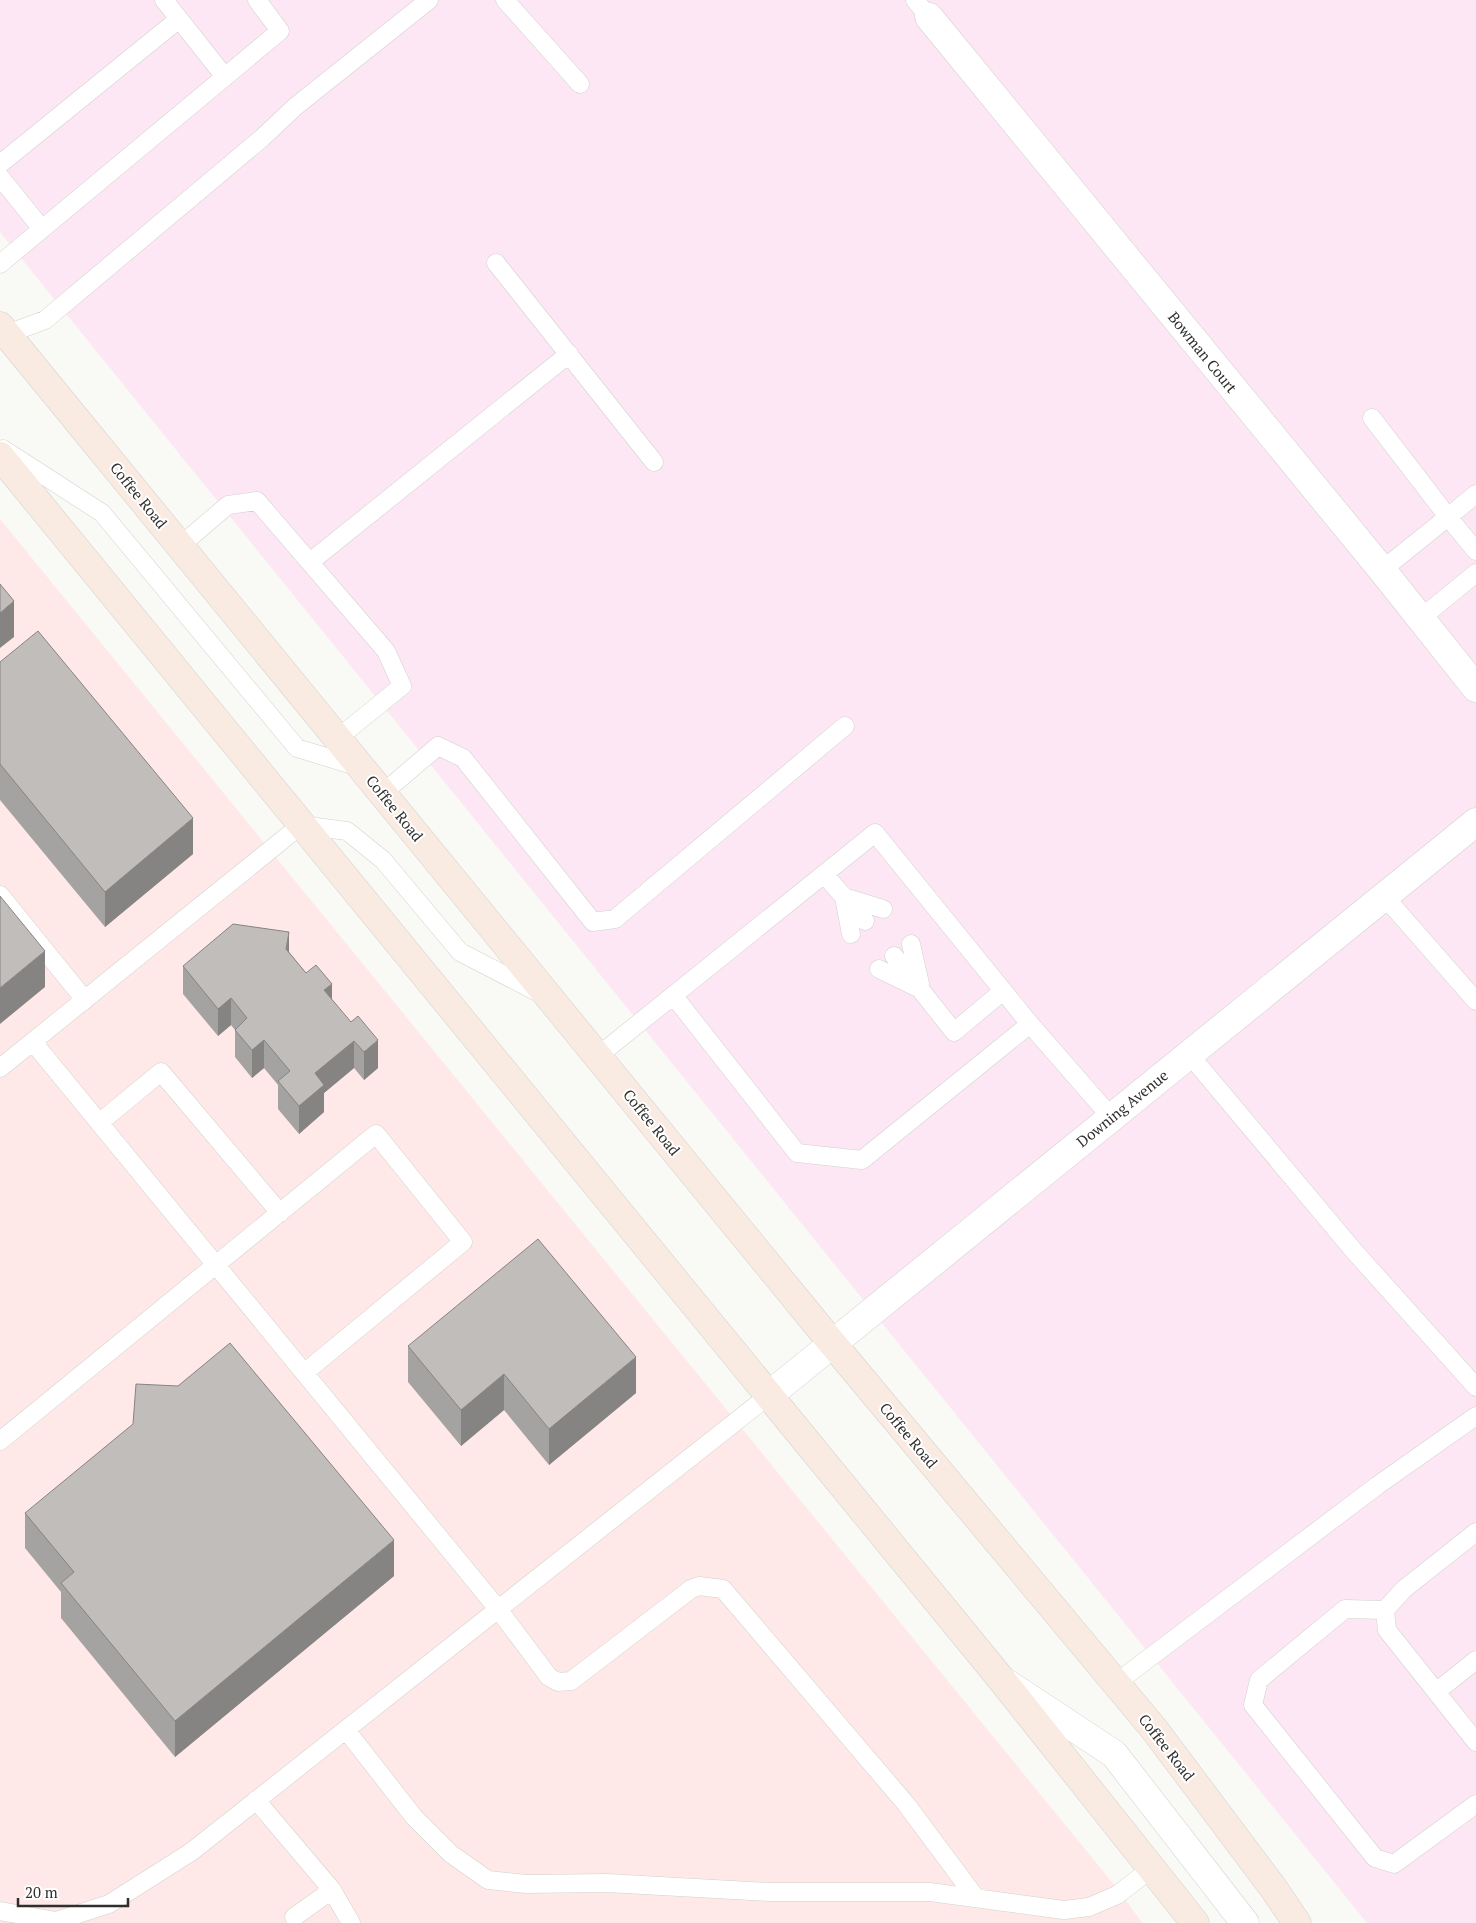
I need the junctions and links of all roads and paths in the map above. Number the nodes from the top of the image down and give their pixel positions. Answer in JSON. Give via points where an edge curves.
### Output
{"nodes":[{"id":1,"x":164,"y":0,"type":"edge"},
{"id":2,"x":256,"y":0,"type":"edge"},
{"id":3,"x":429,"y":0,"type":"edge"},
{"id":4,"x":505,"y":0,"type":"edge"},
{"id":5,"x":922,"y":8,"type":"edge"},
{"id":6,"x":179,"y":19,"type":"junction"},
{"id":7,"x":224,"y":77,"type":"junction"},
{"id":8,"x":580,"y":84,"type":"dead end"},
{"id":9,"x":0,"y":164,"type":"edge"},
{"id":10,"x":0,"y":177,"type":"edge"},
{"id":11,"x":42,"y":229,"type":"junction"},
{"id":12,"x":496,"y":263,"type":"dead end"},
{"id":13,"x":0,"y":264,"type":"edge"},
{"id":14,"x":2,"y":331,"type":"edge"},
{"id":15,"x":569,"y":354,"type":"junction"},
{"id":16,"x":1372,"y":418,"type":"dead end"},
{"id":17,"x":0,"y":447,"type":"edge"},
{"id":18,"x":0,"y":456,"type":"edge"},
{"id":19,"x":654,"y":462,"type":"dead end"},
{"id":20,"x":1476,"y":494,"type":"edge"},
{"id":21,"x":1448,"y":517,"type":"junction"},
{"id":22,"x":180,"y":546,"type":"junction"},
{"id":23,"x":1476,"y":551,"type":"edge"},
{"id":24,"x":310,"y":562,"type":"junction"},
{"id":25,"x":1382,"y":570,"type":"junction"},
{"id":26,"x":1476,"y":573,"type":"edge"},
{"id":27,"x":1420,"y":619,"type":"junction"},
{"id":28,"x":1476,"y":688,"type":"edge"},
{"id":29,"x":845,"y":726,"type":"dead end"},
{"id":30,"x":338,"y":738,"type":"junction"},
{"id":31,"x":363,"y":768,"type":"junction"},
{"id":32,"x":383,"y":793,"type":"junction"},
{"id":33,"x":1476,"y":822,"type":"edge"},
{"id":34,"x":301,"y":825,"type":"junction"},
{"id":35,"x":824,"y":874,"type":"junction"},
{"id":36,"x":0,"y":895,"type":"edge"},
{"id":37,"x":1384,"y":896,"type":"junction"},
{"id":38,"x":844,"y":897,"type":"junction"},
{"id":39,"x":883,"y":909,"type":"dead end"},
{"id":40,"x":864,"y":921,"type":"dead end"},
{"id":41,"x":851,"y":934,"type":"dead end"},
{"id":42,"x":911,"y":944,"type":"dead end"},
{"id":43,"x":894,"y":956,"type":"dead end"},
{"id":44,"x":878,"y":969,"type":"dead end"},
{"id":45,"x":921,"y":989,"type":"junction"},
{"id":46,"x":1003,"y":991,"type":"junction"},
{"id":47,"x":672,"y":996,"type":"junction"},
{"id":48,"x":85,"y":1000,"type":"junction"},
{"id":49,"x":553,"y":1000,"type":"junction"},
{"id":50,"x":1476,"y":1001,"type":"edge"},
{"id":51,"x":1030,"y":1024,"type":"junction"},
{"id":52,"x":33,"y":1042,"type":"junction"},
{"id":53,"x":1189,"y":1054,"type":"junction"},
{"id":54,"x":598,"y":1056,"type":"junction"},
{"id":55,"x":0,"y":1068,"type":"edge"},
{"id":56,"x":1111,"y":1117,"type":"junction"},
{"id":57,"x":99,"y":1123,"type":"junction"},
{"id":58,"x":280,"y":1213,"type":"junction"},
{"id":59,"x":216,"y":1265,"type":"junction"},
{"id":60,"x":832,"y":1343,"type":"junction"},
{"id":61,"x":304,"y":1373,"type":"junction"},
{"id":62,"x":1476,"y":1387,"type":"edge"},
{"id":63,"x":768,"y":1396,"type":"junction"},
{"id":64,"x":1476,"y":1416,"type":"edge"},
{"id":65,"x":0,"y":1441,"type":"edge"},
{"id":66,"x":1476,"y":1532,"type":"edge"},
{"id":67,"x":498,"y":1609,"type":"junction"},
{"id":68,"x":1385,"y":1610,"type":"junction"},
{"id":69,"x":1476,"y":1660,"type":"edge"},
{"id":70,"x":1001,"y":1679,"type":"junction"},
{"id":71,"x":1116,"y":1683,"type":"junction"},
{"id":72,"x":1436,"y":1692,"type":"junction"},
{"id":73,"x":346,"y":1730,"type":"junction"},
{"id":74,"x":1476,"y":1742,"type":"edge"},
{"id":75,"x":256,"y":1800,"type":"junction"},
{"id":76,"x":1476,"y":1804,"type":"edge"},
{"id":77,"x":1152,"y":1868,"type":"junction"},
{"id":78,"x":332,"y":1890,"type":"junction"},
{"id":79,"x":976,"y":1898,"type":"junction"},
{"id":80,"x":0,"y":1911,"type":"edge"},
{"id":81,"x":294,"y":1917,"type":"dead end"},
{"id":82,"x":74,"y":1920,"type":"edge"},
{"id":83,"x":351,"y":1923,"type":"edge"},
{"id":84,"x":1194,"y":1923,"type":"edge"},
{"id":85,"x":1245,"y":1923,"type":"edge"},
{"id":86,"x":1296,"y":1923,"type":"edge"}],
"edges":[{"from":1,"to":6,"type":"lane"},
{"from":2,"to":7,"type":"lane","via":[[280,30]]},
{"from":3,"to":14,"type":"lane","via":[[296,106],[45,320]]},
{"from":4,"to":8,"type":"lane"},
{"from":5,"to":25,"type":"street","name":"Bowman Court"},
{"from":6,"to":7,"type":"lane"},
{"from":6,"to":9,"type":"lane"},
{"from":7,"to":11,"type":"lane"},
{"from":10,"to":11,"type":"lane"},
{"from":11,"to":13,"type":"lane"},
{"from":12,"to":15,"type":"lane"},
{"from":14,"to":22,"type":"main road","name":"Coffee Road"},
{"from":15,"to":19,"type":"lane"},
{"from":15,"to":24,"type":"lane"},
{"from":16,"to":21,"type":"lane"},
{"from":17,"to":31,"type":"lane","via":[[102,513],[297,748]]},
{"from":18,"to":34,"type":"main road"},
{"from":20,"to":21,"type":"lane"},
{"from":21,"to":23,"type":"lane"},
{"from":21,"to":25,"type":"lane"},
{"from":22,"to":24,"type":"lane","via":[[228,505],[257,501]]},
{"from":22,"to":30,"type":"main road","name":"Coffee Road"},
{"from":24,"to":30,"type":"lane","via":[[386,651],[402,686]]},
{"from":25,"to":27,"type":"street","name":"Bowman Court"},
{"from":26,"to":27,"type":"lane"},
{"from":27,"to":28,"type":"street","name":"Bowman Court"},
{"from":29,"to":32,"type":"lane","via":[[616,919],[593,922],[462,758],[438,746]]},
{"from":30,"to":31,"type":"main road","name":"Coffee Road"},
{"from":31,"to":32,"type":"main road","name":"Coffee Road"},
{"from":32,"to":49,"type":"main road","name":"Coffee Road"},
{"from":33,"to":37,"type":"street","name":"Downing Avenue"},
{"from":34,"to":48,"type":"lane"},
{"from":34,"to":49,"type":"lane","via":[[347,831],[383,860],[460,952]]},
{"from":34,"to":63,"type":"main road"},
{"from":35,"to":38,"type":"lane"},
{"from":35,"to":46,"type":"lane","via":[[875,832]]},
{"from":35,"to":47,"type":"lane"},
{"from":36,"to":48,"type":"lane"},
{"from":37,"to":50,"type":"lane"},
{"from":37,"to":53,"type":"street","name":"Downing Avenue"},
{"from":38,"to":39,"type":"lane"},
{"from":38,"to":40,"type":"lane"},
{"from":38,"to":41,"type":"lane"},
{"from":42,"to":45,"type":"lane"},
{"from":43,"to":45,"type":"lane"},
{"from":44,"to":45,"type":"lane"},
{"from":45,"to":46,"type":"lane","via":[[954,1032]]},
{"from":46,"to":51,"type":"lane"},
{"from":47,"to":51,"type":"lane","via":[[797,1153],[862,1160]]},
{"from":47,"to":54,"type":"lane"},
{"from":48,"to":52,"type":"lane"},
{"from":49,"to":54,"type":"main road","name":"Coffee Road"},
{"from":51,"to":56,"type":"lane"},
{"from":52,"to":55,"type":"lane"},
{"from":52,"to":57,"type":"lane"},
{"from":53,"to":56,"type":"street","name":"Downing Avenue"},
{"from":53,"to":62,"type":"lane","via":[[1354,1251]]},
{"from":54,"to":60,"type":"main road","name":"Coffee Road"},
{"from":56,"to":60,"type":"street","name":"Downing Avenue"},
{"from":57,"to":58,"type":"lane","via":[[160,1072]]},
{"from":57,"to":59,"type":"lane"},
{"from":58,"to":59,"type":"lane"},
{"from":58,"to":61,"type":"lane","via":[[376,1134],[463,1242]]},
{"from":59,"to":61,"type":"lane"},
{"from":59,"to":65,"type":"lane"},
{"from":60,"to":63,"type":"street","name":"Downing Avenue"},
{"from":60,"to":71,"type":"main road","name":"Coffee Road"},
{"from":61,"to":67,"type":"lane"},
{"from":63,"to":67,"type":"lane"},
{"from":63,"to":70,"type":"main road"},
{"from":64,"to":71,"type":"lane","via":[[1378,1485]]},
{"from":66,"to":68,"type":"lane","via":[[1404,1589]]},
{"from":67,"to":73,"type":"lane"},
{"from":67,"to":79,"type":"lane","via":[[549,1677],[558,1682],[571,1681],[691,1589],[699,1586],[723,1589],[906,1804]]},
{"from":68,"to":72,"type":"lane","via":[[1387,1630]]},
{"from":68,"to":76,"type":"lane","via":[[1345,1609],[1259,1680],[1254,1705],[1375,1858],[1394,1864]]},
{"from":69,"to":72,"type":"lane"},
{"from":70,"to":77,"type":"main road"},
{"from":70,"to":85,"type":"street","via":[[1114,1754]]},
{"from":71,"to":86,"type":"main road","name":"Coffee Road","via":[[1274,1889]]},
{"from":72,"to":74,"type":"lane"},
{"from":73,"to":75,"type":"lane"},
{"from":73,"to":79,"type":"lane","via":[[414,1817],[451,1854],[488,1880],[526,1884],[607,1882],[770,1892],[930,1892]]},
{"from":75,"to":78,"type":"lane"},
{"from":75,"to":82,"type":"lane","via":[[191,1852],[109,1904]]},
{"from":77,"to":79,"type":"lane","via":[[1117,1895],[1088,1907],[1064,1910]]},
{"from":77,"to":84,"type":"main road"},
{"from":78,"to":81,"type":"lane"},
{"from":78,"to":83,"type":"lane"},
{"from":80,"to":82,"type":"lane","via":[[56,1921]]}]}
